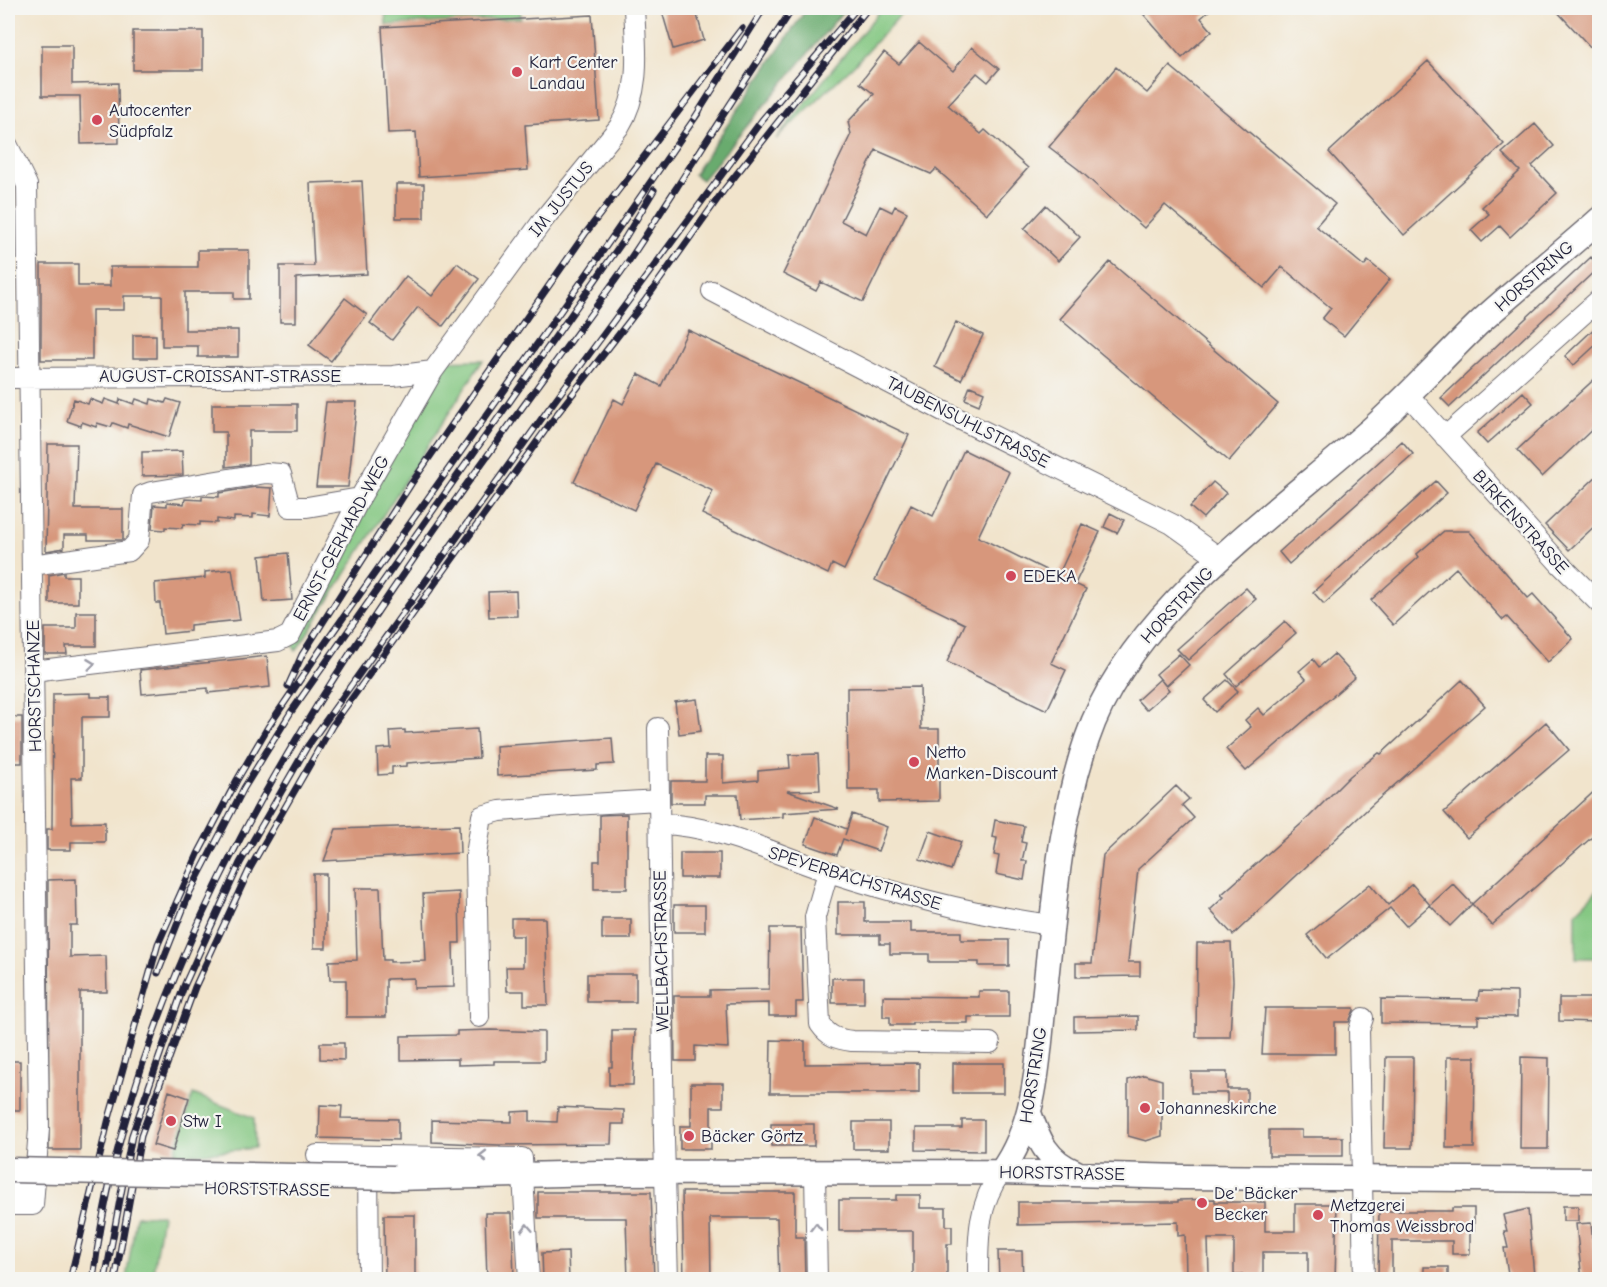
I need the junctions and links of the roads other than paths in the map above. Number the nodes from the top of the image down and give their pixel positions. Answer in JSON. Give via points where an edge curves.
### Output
{"nodes":[{"id":1,"x":634,"y":8,"type":"edge"},
{"id":2,"x":8,"y":146,"type":"edge"},
{"id":3,"x":1599,"y":219,"type":"edge"},
{"id":4,"x":712,"y":291,"type":"dead end"},
{"id":5,"x":1599,"y":299,"type":"edge"},
{"id":6,"x":433,"y":371,"type":"junction"},
{"id":7,"x":8,"y":378,"type":"edge"},
{"id":8,"x":30,"y":378,"type":"junction"},
{"id":9,"x":1408,"y":395,"type":"junction"},
{"id":10,"x":1445,"y":437,"type":"junction"},
{"id":11,"x":360,"y":498,"type":"junction"},
{"id":12,"x":1221,"y":559,"type":"junction"},
{"id":13,"x":32,"y":565,"type":"junction"},
{"id":14,"x":1599,"y":604,"type":"edge"},
{"id":15,"x":33,"y":671,"type":"junction"},
{"id":16,"x":658,"y":728,"type":"dead end"},
{"id":17,"x":660,"y":800,"type":"junction"},
{"id":18,"x":660,"y":824,"type":"junction"},
{"id":19,"x":828,"y":872,"type":"junction"},
{"id":20,"x":1052,"y":925,"type":"junction"},
{"id":21,"x":479,"y":1017,"type":"dead end"},
{"id":22,"x":1363,"y":1018,"type":"dead end"},
{"id":23,"x":990,"y":1043,"type":"dead end"},
{"id":24,"x":1029,"y":1113,"type":"junction"},
{"id":25,"x":317,"y":1155,"type":"dead end"},
{"id":26,"x":368,"y":1156,"type":"junction"},
{"id":27,"x":8,"y":1170,"type":"edge"},
{"id":28,"x":1001,"y":1172,"type":"junction"},
{"id":29,"x":1077,"y":1173,"type":"junction"},
{"id":30,"x":665,"y":1174,"type":"junction"},
{"id":31,"x":815,"y":1174,"type":"junction"},
{"id":32,"x":525,"y":1177,"type":"junction"},
{"id":33,"x":1362,"y":1179,"type":"junction"},
{"id":34,"x":1599,"y":1180,"type":"edge"},
{"id":35,"x":394,"y":1184,"type":"junction"},
{"id":36,"x":8,"y":1186,"type":"edge"},
{"id":37,"x":8,"y":1205,"type":"edge"},
{"id":38,"x":369,"y":1280,"type":"edge"},
{"id":39,"x":529,"y":1280,"type":"edge"},
{"id":40,"x":668,"y":1280,"type":"edge"},
{"id":41,"x":817,"y":1280,"type":"edge"},
{"id":42,"x":978,"y":1280,"type":"edge"},
{"id":43,"x":1364,"y":1280,"type":"edge"}],
"edges":[{"from":1,"to":6,"type":"street","name":"IM JUSTUS","via":[[636,79],[630,110]]},
{"from":2,"to":8,"type":"street","name":"HORSTSCHANZE","via":[[27,185]]},
{"from":3,"to":9,"type":"street","name":"HORSTRING","via":[[1479,324]]},
{"from":4,"to":12,"type":"street","name":"TAUBENSUHLSTRASSE","via":[[1172,524]]},
{"from":5,"to":10,"type":"street"},
{"from":6,"to":8,"type":"street","name":"AUGUST-CROISSANT-STRASSE","via":[[393,376]]},
{"from":6,"to":11,"type":"street","name":"ERNST-GERHARD-WEG"},
{"from":7,"to":8,"type":"street","name":"AUGUST-CROISSANT-STRASSE"},
{"from":8,"to":13,"type":"street","name":"HORSTSCHANZE"},
{"from":9,"to":10,"type":"street","name":"BIRKENSTRASSE"},
{"from":9,"to":12,"type":"street","name":"HORSTRING"},
{"from":10,"to":14,"type":"street","name":"BIRKENSTRASSE"},
{"from":11,"to":13,"type":"street","via":[[290,507],[281,474],[266,473],[151,492],[143,495],[139,540],[129,551]]},
{"from":15,"to":11,"type":"street","name":"ERNST-GERHARD-WEG","one_way":true,"via":[[278,641],[290,635]]},
{"from":12,"to":20,"type":"street","name":"HORSTRING","via":[[1150,629],[1117,678],[1088,735],[1070,802]]},
{"from":13,"to":15,"type":"street","name":"HORSTSCHANZE"},
{"from":15,"to":37,"type":"street","name":"HORSTSCHANZE","via":[[37,1151],[33,1205]]},
{"from":16,"to":17,"type":"street","name":"WELLBACHSTRASSE"},
{"from":17,"to":18,"type":"street","name":"WELLBACHSTRASSE"},
{"from":17,"to":21,"type":"street","via":[[552,806],[482,816],[476,855]]},
{"from":18,"to":19,"type":"street","name":"SPEYERBACHSTRASSE","via":[[703,829]]},
{"from":18,"to":30,"type":"street","name":"WELLBACHSTRASSE"},
{"from":19,"to":20,"type":"street","name":"SPEYERBACHSTRASSE","via":[[968,912]]},
{"from":19,"to":23,"type":"street","via":[[815,917],[820,1024],[825,1032],[835,1039],[852,1041]]},
{"from":20,"to":24,"type":"street","name":"HORSTRING"},
{"from":22,"to":33,"type":"street","via":[[1359,1030]]},
{"from":24,"to":28,"type":"street","name":"HORSTRING","via":[[1017,1148]]},
{"from":24,"to":29,"type":"street","via":[[1049,1157]]},
{"from":25,"to":26,"type":"street","name":"HORSTSTRASSE"},
{"from":32,"to":26,"type":"street","name":"HORSTSTRASSE","one_way":true,"via":[[522,1158]]},
{"from":26,"to":38,"type":"street"},
{"from":27,"to":35,"type":"street","name":"HORSTSTRASSE","bridge":true},
{"from":28,"to":29,"type":"street","name":"HORSTSTRASSE"},
{"from":28,"to":31,"type":"street","name":"HORSTSTRASSE"},
{"from":28,"to":42,"type":"street","via":[[981,1215]]},
{"from":29,"to":33,"type":"street","name":"HORSTSTRASSE"},
{"from":30,"to":31,"type":"street","name":"HORSTSTRASSE"},
{"from":30,"to":32,"type":"street","name":"HORSTSTRASSE"},
{"from":30,"to":40,"type":"street","name":"WELLBACHSTRASSE"},
{"from":41,"to":31,"type":"street","one_way":true},
{"from":32,"to":35,"type":"street","name":"HORSTSTRASSE","via":[[476,1189]]},
{"from":39,"to":32,"type":"street","one_way":true},
{"from":33,"to":34,"type":"street","name":"HORSTSTRASSE"},
{"from":33,"to":43,"type":"street"},
{"from":35,"to":36,"type":"street","name":"HORSTSTRASSE"}]}
